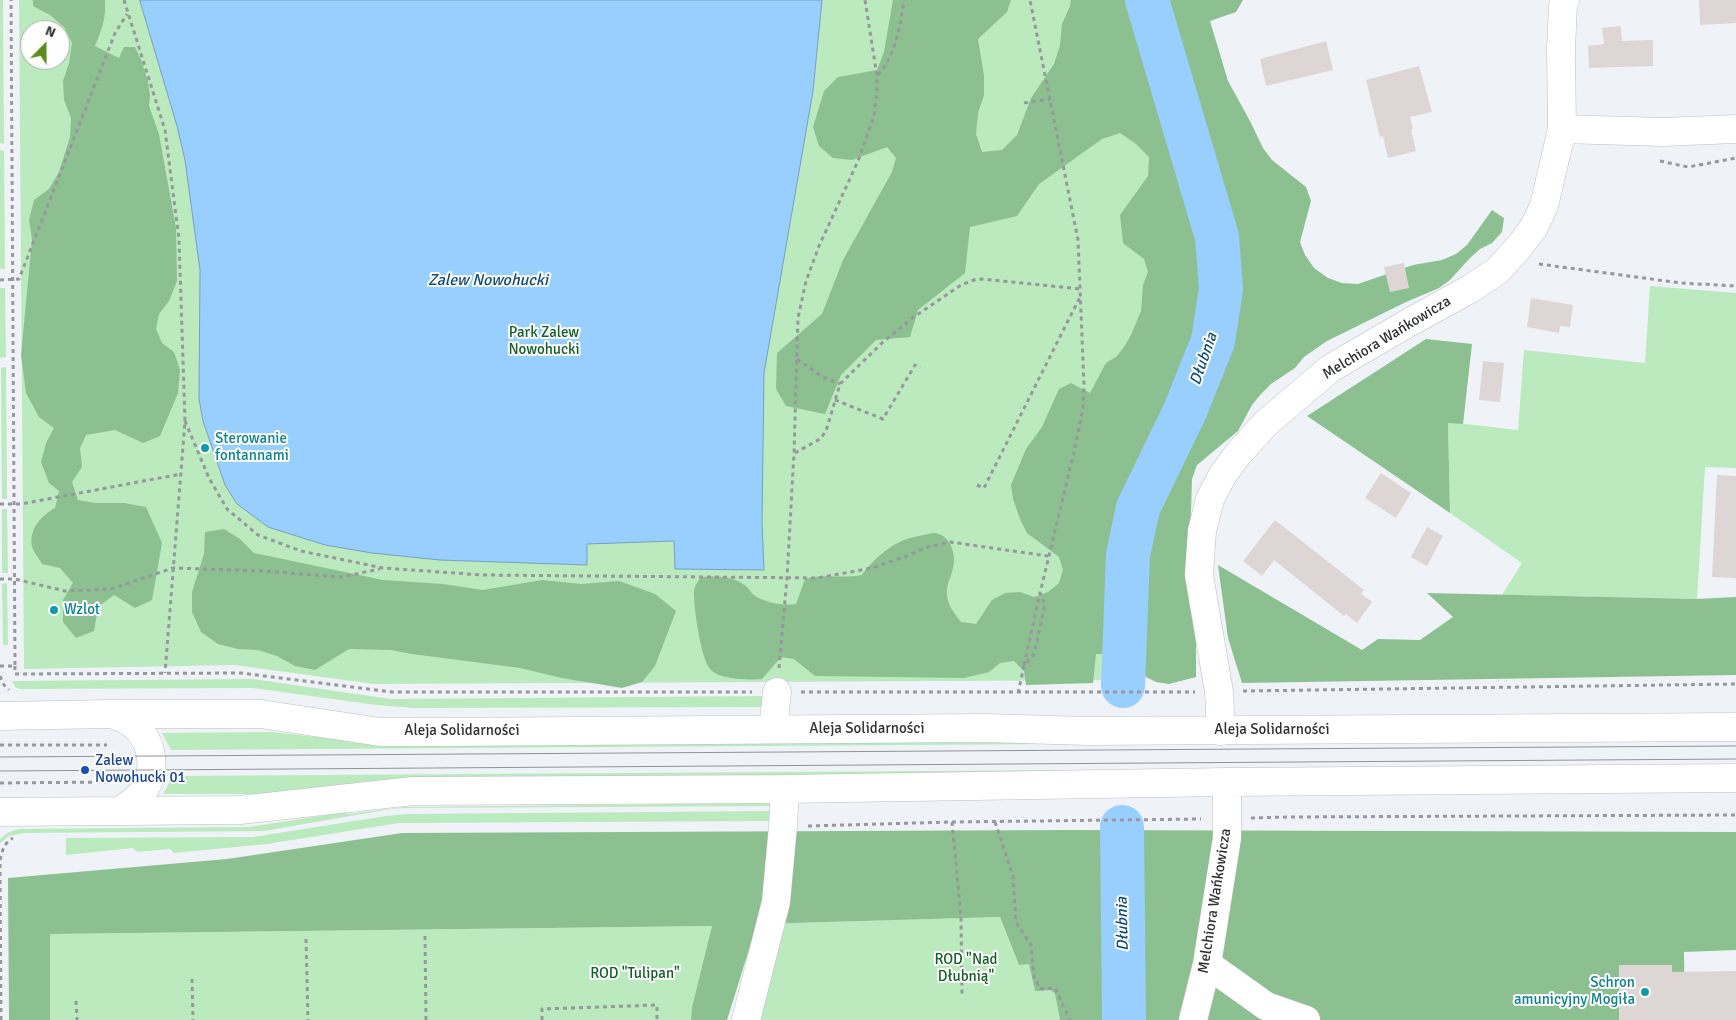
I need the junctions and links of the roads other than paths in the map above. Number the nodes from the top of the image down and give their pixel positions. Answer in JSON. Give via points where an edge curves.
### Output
{"nodes":[{"id":1,"x":1565,"y":0,"type":"edge"},
{"id":2,"x":1562,"y":129,"type":"junction"},
{"id":3,"x":1736,"y":129,"type":"edge"},
{"id":4,"x":776,"y":692,"type":"road end"},
{"id":5,"x":112,"y":714,"type":"junction"},
{"id":6,"x":0,"y":716,"type":"edge"},
{"id":7,"x":1736,"y":727,"type":"edge"},
{"id":8,"x":773,"y":729,"type":"junction"},
{"id":9,"x":1221,"y":731,"type":"junction"},
{"id":10,"x":1736,"y":778,"type":"edge"},
{"id":11,"x":1227,"y":782,"type":"junction"},
{"id":12,"x":785,"y":788,"type":"junction"},
{"id":13,"x":120,"y":811,"type":"junction"},
{"id":14,"x":0,"y":812,"type":"edge"},
{"id":15,"x":1207,"y":964,"type":"junction"},
{"id":16,"x":746,"y":1020,"type":"edge"},
{"id":17,"x":1193,"y":1020,"type":"edge"},
{"id":18,"x":1306,"y":1020,"type":"edge"}],
"edges":[{"from":1,"to":2,"type":"street","name":"Melchiora Wańkowicza"},
{"from":2,"to":3,"type":"street","via":[[1663,132]]},
{"from":2,"to":9,"type":"street","name":"Melchiora Wańkowicza","via":[[1544,206],[1534,227],[1497,271],[1331,368],[1266,422],[1222,476],[1210,499],[1202,531],[1199,575],[1220,692]]},
{"from":4,"to":8,"type":"street"},
{"from":5,"to":6,"type":"street","name":"Aleja Solidarności"},
{"from":5,"to":8,"type":"street","name":"Aleja Solidarności","via":[[261,714],[380,732]]},
{"from":5,"to":13,"type":"street","via":[[140,731],[151,756],[150,776],[144,789]]},
{"from":7,"to":9,"type":"street","name":"Aleja Solidarności"},
{"from":8,"to":9,"type":"street","name":"Aleja Solidarności"},
{"from":10,"to":11,"type":"street"},
{"from":11,"to":12,"type":"street"},
{"from":11,"to":15,"type":"street","name":"Melchiora Wańkowicza","via":[[1227,838]]},
{"from":12,"to":13,"type":"street","via":[[414,791],[240,810]]},
{"from":12,"to":16,"type":"street","via":[[776,902]]},
{"from":13,"to":14,"type":"street"},
{"from":15,"to":17,"type":"street","name":"Melchiora Wańkowicza"},
{"from":15,"to":18,"type":"street","via":[[1266,1006]]}]}
